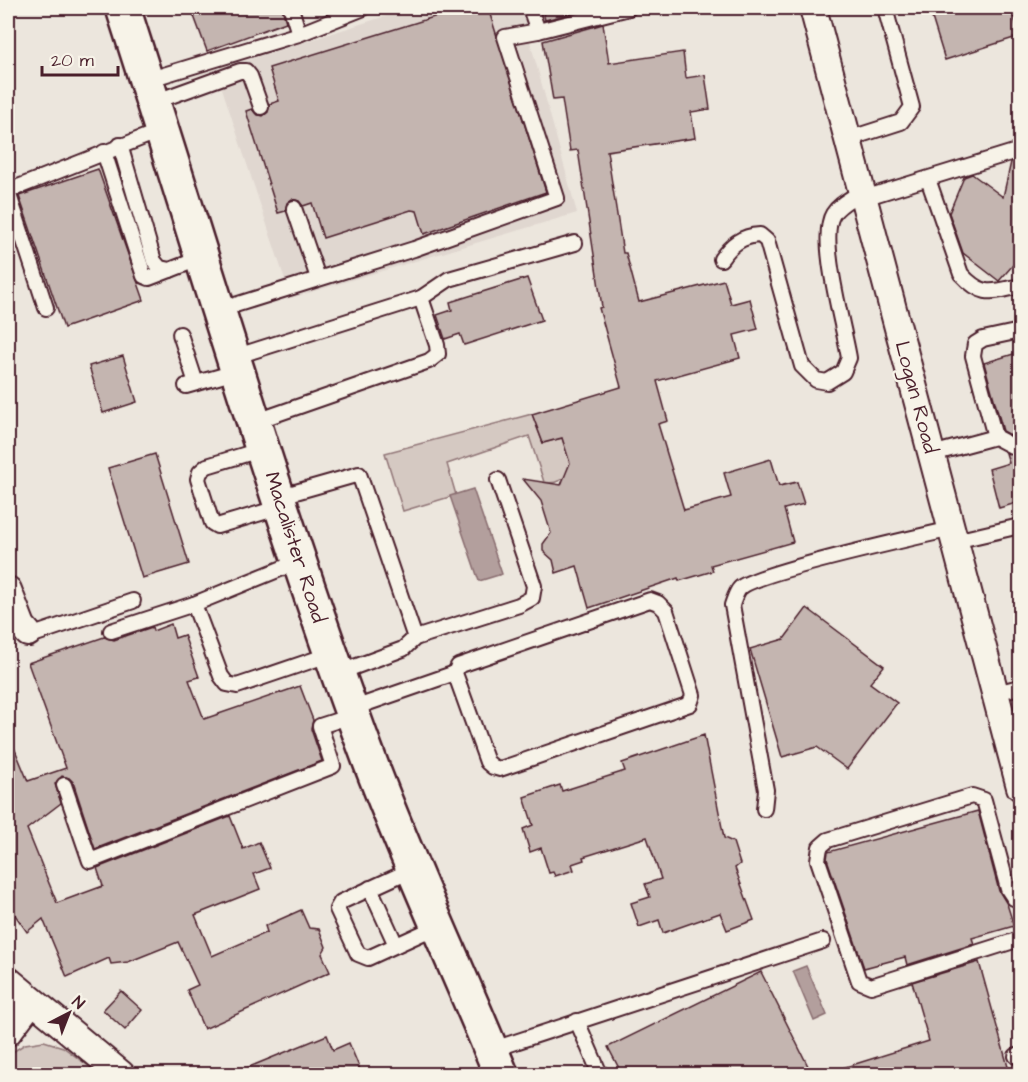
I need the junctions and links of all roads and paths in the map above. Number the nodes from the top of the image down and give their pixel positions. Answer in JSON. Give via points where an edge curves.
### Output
{"nodes":[{"id":1,"x":123,"y":8,"type":"edge"},
{"id":2,"x":291,"y":8,"type":"edge"},
{"id":3,"x":364,"y":8,"type":"edge"},
{"id":4,"x":530,"y":8,"type":"edge"},
{"id":5,"x":629,"y":8,"type":"edge"},
{"id":6,"x":813,"y":8,"type":"edge"},
{"id":7,"x":885,"y":8,"type":"edge"},
{"id":8,"x":538,"y":31,"type":"junction"},
{"id":9,"x":299,"y":34,"type":"junction"},
{"id":10,"x":154,"y":104,"type":"junction"},
{"id":11,"x":261,"y":107,"type":"dead end"},
{"id":12,"x":848,"y":140,"type":"junction"},
{"id":13,"x":120,"y":145,"type":"junction"},
{"id":14,"x":1020,"y":150,"type":"edge"},
{"id":15,"x":104,"y":153,"type":"junction"},
{"id":16,"x":928,"y":179,"type":"junction"},
{"id":17,"x":8,"y":191,"type":"edge"},
{"id":18,"x":863,"y":194,"type":"junction"},
{"id":19,"x":294,"y":208,"type":"dead end"},
{"id":20,"x":575,"y":243,"type":"dead end"},
{"id":21,"x":201,"y":258,"type":"junction"},
{"id":22,"x":721,"y":259,"type":"dead end"},
{"id":23,"x":170,"y":270,"type":"junction"},
{"id":24,"x":318,"y":278,"type":"junction"},
{"id":25,"x":1020,"y":286,"type":"edge"},
{"id":26,"x":421,"y":298,"type":"junction"},
{"id":27,"x":46,"y":308,"type":"dead end"},
{"id":28,"x":219,"y":310,"type":"junction"},
{"id":29,"x":1020,"y":331,"type":"edge"},
{"id":30,"x":180,"y":334,"type":"dead end"},
{"id":31,"x":236,"y":364,"type":"junction"},
{"id":32,"x":259,"y":436,"type":"junction"},
{"id":33,"x":995,"y":437,"type":"junction"},
{"id":34,"x":1020,"y":447,"type":"edge"},
{"id":35,"x":932,"y":454,"type":"junction"},
{"id":36,"x":498,"y":480,"type":"dead end"},
{"id":37,"x":280,"y":502,"type":"junction"},
{"id":38,"x":1020,"y":526,"type":"edge"},
{"id":39,"x":953,"y":535,"type":"junction"},
{"id":40,"x":300,"y":561,"type":"junction"},
{"id":41,"x":8,"y":590,"type":"edge"},
{"id":42,"x":133,"y":602,"type":"dead end"},
{"id":43,"x":194,"y":604,"type":"junction"},
{"id":44,"x":111,"y":631,"type":"dead end"},
{"id":45,"x":28,"y":633,"type":"joint"},
{"id":46,"x":415,"y":638,"type":"junction"},
{"id":47,"x":335,"y":663,"type":"junction"},
{"id":48,"x":455,"y":672,"type":"junction"},
{"id":49,"x":1020,"y":687,"type":"edge"},
{"id":50,"x":995,"y":693,"type":"junction"},
{"id":51,"x":352,"y":712,"type":"junction"},
{"id":52,"x":64,"y":785,"type":"dead end"},
{"id":53,"x":1020,"y":787,"type":"edge"},
{"id":54,"x":764,"y":809,"type":"dead end"},
{"id":55,"x":413,"y":869,"type":"junction"},
{"id":56,"x":370,"y":888,"type":"junction"},
{"id":57,"x":1020,"y":897,"type":"edge"},
{"id":58,"x":438,"y":926,"type":"junction"},
{"id":59,"x":1020,"y":939,"type":"edge"},
{"id":60,"x":823,"y":941,"type":"dead end"},
{"id":61,"x":396,"y":945,"type":"junction"},
{"id":62,"x":8,"y":980,"type":"edge"},
{"id":63,"x":32,"y":1002,"type":"junction"},
{"id":64,"x":577,"y":1021,"type":"junction"},
{"id":65,"x":8,"y":1032,"type":"edge"},
{"id":66,"x":496,"y":1062,"type":"edge"},
{"id":67,"x":121,"y":1074,"type":"edge"},
{"id":68,"x":600,"y":1074,"type":"edge"}],
"edges":[{"from":1,"to":10,"type":"main road","name":"Macalister Road"},
{"from":2,"to":9,"type":"lane"},
{"from":3,"to":9,"type":"lane"},
{"from":4,"to":8,"type":"lane"},
{"from":5,"to":8,"type":"lane"},
{"from":6,"to":12,"type":"street","name":"Logan Road"},
{"from":7,"to":12,"type":"lane","via":[[912,107],[901,122]]},
{"from":8,"to":24,"type":"lane","via":[[505,37],[557,198]]},
{"from":9,"to":10,"type":"lane"},
{"from":10,"to":11,"type":"lane","via":[[246,71]]},
{"from":10,"to":13,"type":"lane"},
{"from":10,"to":21,"type":"main road","name":"Macalister Road"},
{"from":12,"to":18,"type":"street","name":"Logan Road"},
{"from":13,"to":15,"type":"lane"},
{"from":13,"to":23,"type":"lane","via":[[154,261],[160,268]]},
{"from":14,"to":16,"type":"lane"},
{"from":15,"to":17,"type":"lane"},
{"from":15,"to":23,"type":"lane","via":[[144,276],[149,278]]},
{"from":16,"to":18,"type":"lane"},
{"from":16,"to":25,"type":"lane","via":[[960,274],[986,293]]},
{"from":17,"to":27,"type":"lane"},
{"from":18,"to":22,"type":"lane","via":[[834,213],[827,229],[849,358],[843,372],[827,382],[816,380],[802,366],[767,241],[760,235],[748,236],[731,245]]},
{"from":18,"to":35,"type":"street","name":"Logan Road"},
{"from":19,"to":24,"type":"lane"},
{"from":20,"to":26,"type":"lane","via":[[449,279]]},
{"from":21,"to":23,"type":"lane"},
{"from":21,"to":28,"type":"main road","name":"Macalister Road"},
{"from":24,"to":28,"type":"lane"},
{"from":26,"to":31,"type":"lane"},
{"from":26,"to":32,"type":"lane","via":[[438,354]]},
{"from":28,"to":31,"type":"main road","name":"Macalister Road"},
{"from":29,"to":33,"type":"lane","via":[[975,344],[973,356]]},
{"from":30,"to":31,"type":"lane","via":[[191,384]]},
{"from":31,"to":32,"type":"main road","name":"Macalister Road"},
{"from":32,"to":37,"type":"main road","name":"Macalister Road"},
{"from":32,"to":37,"type":"lane","via":[[200,472],[198,479],[212,523],[217,526]]},
{"from":33,"to":34,"type":"lane"},
{"from":33,"to":35,"type":"lane"},
{"from":35,"to":39,"type":"street","name":"Logan Road"},
{"from":36,"to":46,"type":"lane","via":[[534,586],[532,597],[519,605]]},
{"from":37,"to":40,"type":"main road","name":"Macalister Road"},
{"from":37,"to":46,"type":"lane","via":[[359,474]]},
{"from":38,"to":39,"type":"lane"},
{"from":39,"to":50,"type":"street","name":"Logan Road"},
{"from":39,"to":54,"type":"lane","via":[[800,568],[740,588],[732,605],[766,790]]},
{"from":40,"to":43,"type":"lane"},
{"from":40,"to":47,"type":"main road","name":"Macalister Road"},
{"from":41,"to":45,"type":"street"},
{"from":42,"to":45,"type":"lane","via":[[36,634]]},
{"from":43,"to":44,"type":"lane"},
{"from":43,"to":47,"type":"lane","via":[[227,684],[237,686]]},
{"from":46,"to":47,"type":"lane","via":[[402,649]]},
{"from":47,"to":51,"type":"main road","name":"Macalister Road"},
{"from":48,"to":48,"type":"lane","via":[[465,662],[650,600],[666,611],[693,694],[684,709],[500,769],[487,762]]},
{"from":48,"to":51,"type":"lane"},
{"from":49,"to":50,"type":"lane"},
{"from":50,"to":53,"type":"street","name":"Logan Road"},
{"from":51,"to":52,"type":"lane","via":[[320,726],[333,766],[90,861]]},
{"from":51,"to":55,"type":"main road","name":"Macalister Road"},
{"from":55,"to":56,"type":"lane"},
{"from":55,"to":58,"type":"main road","name":"Macalister Road"},
{"from":56,"to":61,"type":"lane"},
{"from":56,"to":61,"type":"lane","via":[[341,902],[337,909],[358,954],[368,958]]},
{"from":57,"to":59,"type":"lane","via":[[1014,898],[1008,889],[984,800],[972,796],[828,840],[820,847],[818,860],[859,981],[871,986]]},
{"from":58,"to":61,"type":"lane"},
{"from":58,"to":66,"type":"main road","name":"Macalister Road"},
{"from":60,"to":64,"type":"lane"},
{"from":62,"to":63,"type":"street"},
{"from":63,"to":65,"type":"street"},
{"from":63,"to":67,"type":"street"},
{"from":64,"to":66,"type":"lane"},
{"from":64,"to":68,"type":"lane"}]}
